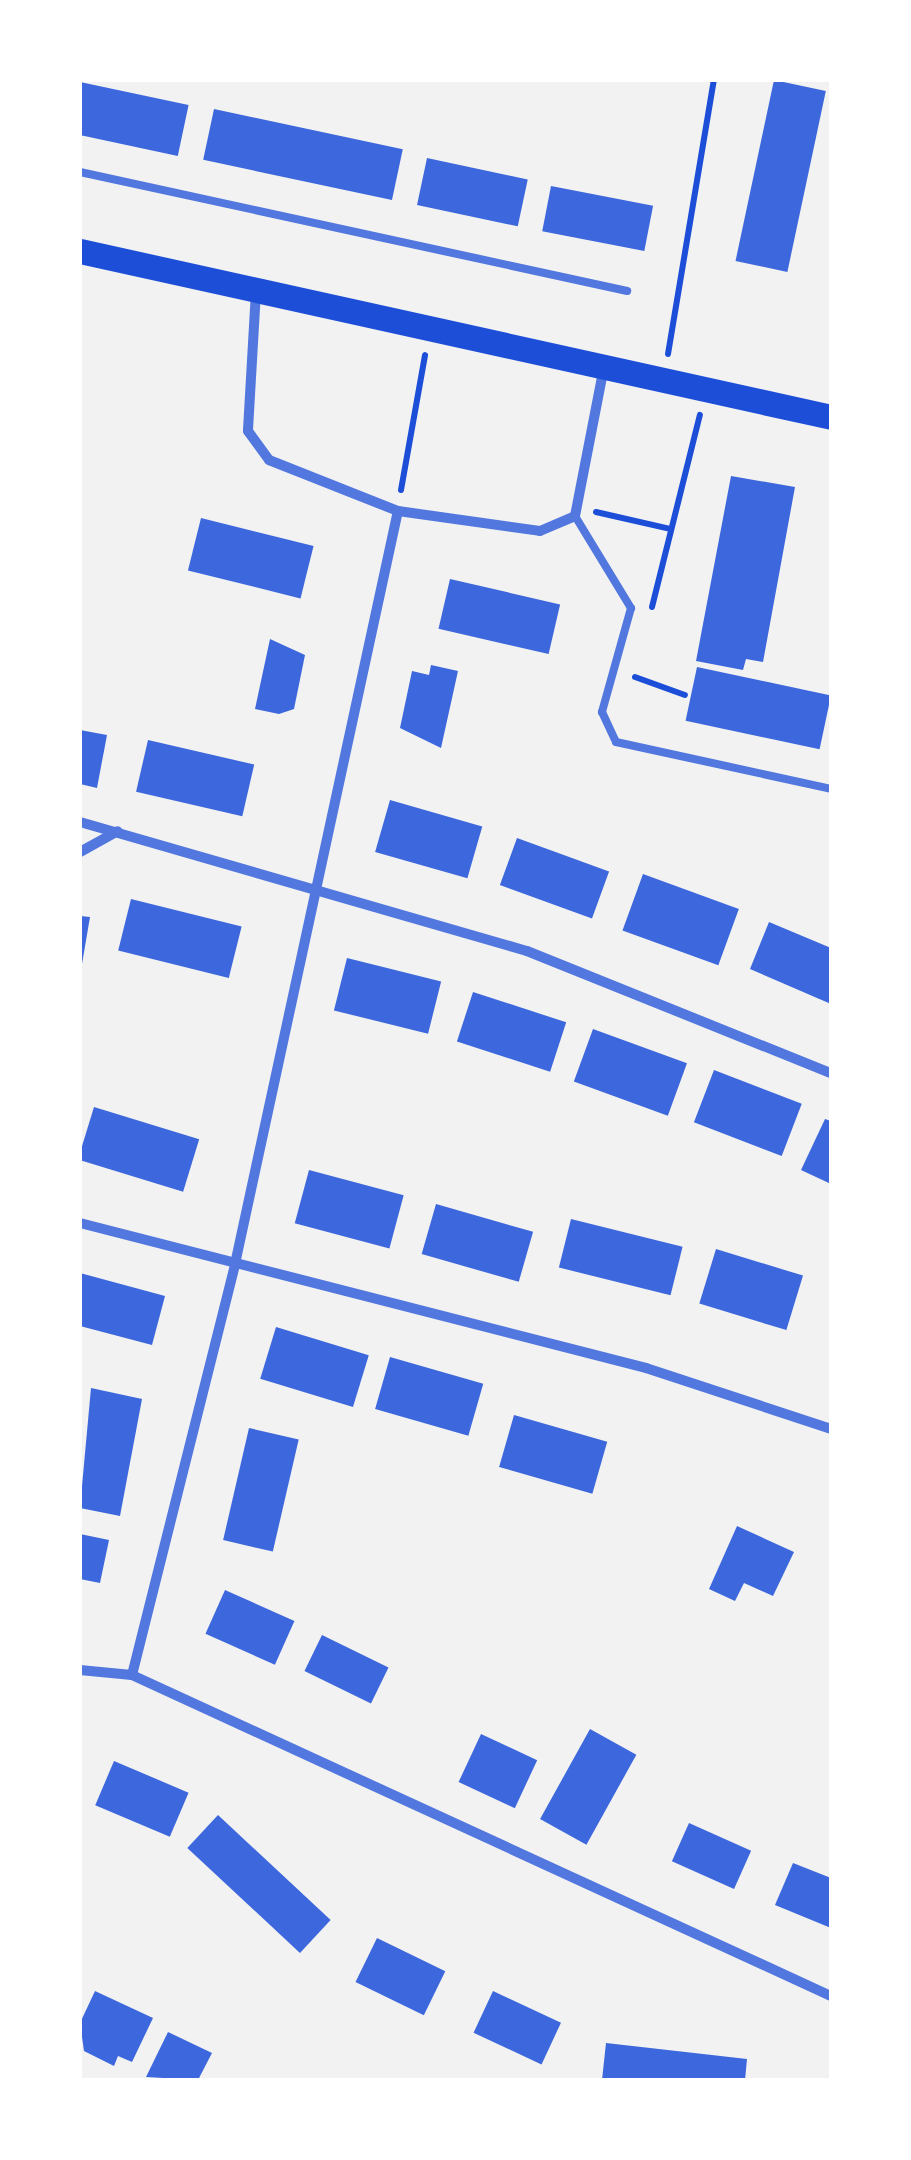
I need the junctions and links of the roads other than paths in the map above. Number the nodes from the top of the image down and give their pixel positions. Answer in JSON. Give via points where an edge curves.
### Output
{"nodes":[{"id":1,"x":80,"y":172,"type":"edge"},
{"id":2,"x":80,"y":251,"type":"edge"},
{"id":3,"x":256,"y":289,"type":"junction"},
{"id":4,"x":627,"y":291,"type":"dead end"},
{"id":5,"x":604,"y":366,"type":"junction"},
{"id":6,"x":831,"y":416,"type":"edge"},
{"id":7,"x":398,"y":511,"type":"junction"},
{"id":8,"x":575,"y":516,"type":"junction"},
{"id":9,"x":831,"y":789,"type":"edge"},
{"id":10,"x":80,"y":822,"type":"edge"},
{"id":11,"x":119,"y":830,"type":"junction"},
{"id":12,"x":80,"y":852,"type":"edge"},
{"id":13,"x":313,"y":894,"type":"junction"},
{"id":14,"x":831,"y":1072,"type":"edge"},
{"id":15,"x":80,"y":1223,"type":"edge"},
{"id":16,"x":235,"y":1264,"type":"junction"},
{"id":17,"x":831,"y":1429,"type":"edge"},
{"id":18,"x":80,"y":1670,"type":"edge"},
{"id":19,"x":132,"y":1675,"type":"junction"},
{"id":20,"x":831,"y":1996,"type":"edge"}],
"edges":[{"from":1,"to":4,"type":"lane"},
{"from":2,"to":3,"type":"main road"},
{"from":3,"to":5,"type":"main road"},
{"from":3,"to":7,"type":"street","via":[[248,431],[269,460]]},
{"from":5,"to":6,"type":"main road"},
{"from":5,"to":8,"type":"street"},
{"from":7,"to":8,"type":"street","via":[[540,530]]},
{"from":7,"to":13,"type":"street"},
{"from":8,"to":9,"type":"lane","via":[[631,608],[602,712],[616,742]]},
{"from":10,"to":11,"type":"street"},
{"from":11,"to":12,"type":"street"},
{"from":11,"to":13,"type":"street"},
{"from":13,"to":14,"type":"street","via":[[527,951]]},
{"from":13,"to":16,"type":"street"},
{"from":15,"to":16,"type":"street"},
{"from":16,"to":17,"type":"street","via":[[646,1368]]},
{"from":16,"to":19,"type":"street"},
{"from":18,"to":19,"type":"street"},
{"from":19,"to":20,"type":"street"}]}
